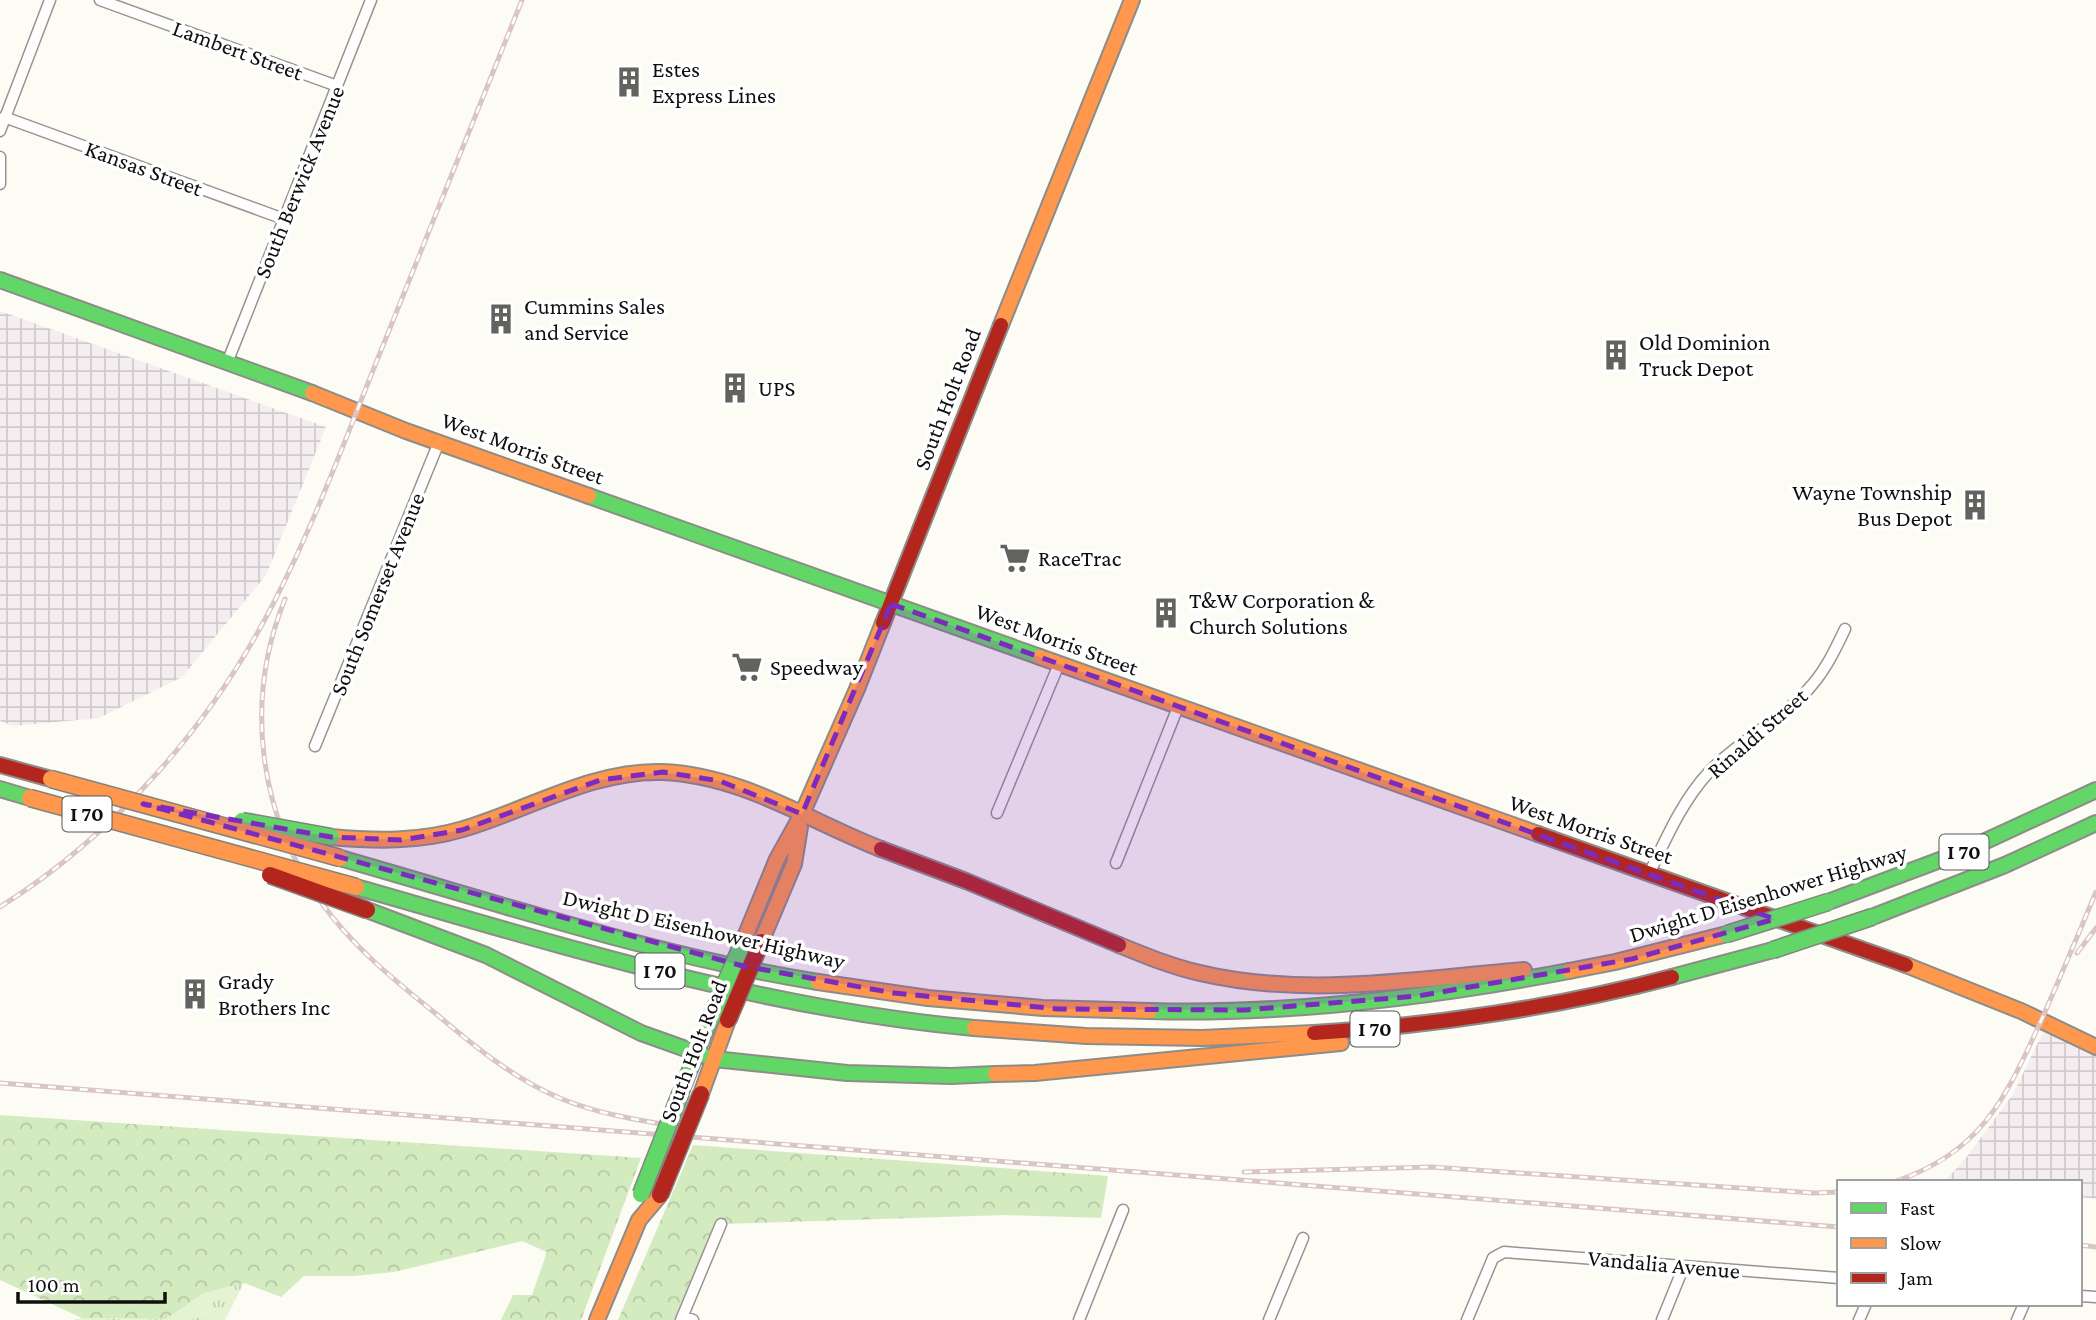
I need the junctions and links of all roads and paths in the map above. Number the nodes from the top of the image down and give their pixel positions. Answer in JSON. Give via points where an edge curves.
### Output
{"nodes":[{"id":1,"x":50,"y":0,"type":"edge"},
{"id":2,"x":100,"y":0,"type":"edge"},
{"id":3,"x":371,"y":0,"type":"edge"},
{"id":4,"x":1132,"y":0,"type":"edge"},
{"id":5,"x":337,"y":86,"type":"junction"},
{"id":6,"x":4,"y":117,"type":"junction"},
{"id":7,"x":0,"y":131,"type":"edge"},
{"id":8,"x":0,"y":157,"type":"edge"},
{"id":9,"x":0,"y":184,"type":"edge"},
{"id":10,"x":284,"y":219,"type":"junction"},
{"id":11,"x":0,"y":280,"type":"edge"},
{"id":12,"x":227,"y":363,"type":"junction"},
{"id":13,"x":439,"y":442,"type":"junction"},
{"id":14,"x":891,"y":604,"type":"junction"},
{"id":15,"x":1845,"y":629,"type":"dead end"},
{"id":16,"x":1059,"y":664,"type":"junction"},
{"id":17,"x":1178,"y":707,"type":"junction"},
{"id":18,"x":315,"y":746,"type":"dead end"},
{"id":19,"x":0,"y":765,"type":"edge"},
{"id":20,"x":0,"y":789,"type":"edge"},
{"id":21,"x":2096,"y":790,"type":"edge"},
{"id":22,"x":143,"y":804,"type":"junction"},
{"id":23,"x":997,"y":813,"type":"dead end"},
{"id":24,"x":802,"y":814,"type":"junction"},
{"id":25,"x":2093,"y":824,"type":"edge"},
{"id":26,"x":145,"y":830,"type":"junction"},
{"id":27,"x":1116,"y":863,"type":"dead end"},
{"id":28,"x":1649,"y":874,"type":"junction"},
{"id":29,"x":1607,"y":964,"type":"junction"},
{"id":30,"x":1454,"y":1019,"type":"junction"},
{"id":31,"x":2096,"y":1047,"type":"edge"},
{"id":32,"x":696,"y":1055,"type":"junction"},
{"id":33,"x":714,"y":1059,"type":"junction"},
{"id":34,"x":1123,"y":1210,"type":"dead end"},
{"id":35,"x":639,"y":1220,"type":"junction"},
{"id":36,"x":721,"y":1224,"type":"dead end"},
{"id":37,"x":1303,"y":1238,"type":"dead end"},
{"id":38,"x":1684,"y":1266,"type":"junction"},
{"id":39,"x":1837,"y":1278,"type":"edge"},
{"id":40,"x":686,"y":1319,"type":"edge"},
{"id":41,"x":597,"y":1320,"type":"edge"},
{"id":42,"x":1079,"y":1320,"type":"edge"},
{"id":43,"x":1269,"y":1320,"type":"edge"},
{"id":44,"x":1467,"y":1320,"type":"edge"},
{"id":45,"x":1662,"y":1320,"type":"edge"}],
"edges":[{"from":1,"to":6,"type":"street"},
{"from":2,"to":5,"type":"street","name":"Lambert Street"},
{"from":3,"to":5,"type":"street","name":"South Berwick Avenue"},
{"from":4,"to":14,"type":"main road","name":"South Holt Road"},
{"from":5,"to":10,"type":"street","name":"South Berwick Avenue"},
{"from":6,"to":7,"type":"street"},
{"from":6,"to":10,"type":"street","name":"Kansas Street"},
{"from":8,"to":9,"type":"street"},
{"from":10,"to":12,"type":"street","name":"South Berwick Avenue"},
{"from":11,"to":12,"type":"main road","name":"West Morris Street"},
{"from":12,"to":13,"type":"main road","name":"West Morris Street"},
{"from":13,"to":14,"type":"main road","name":"West Morris Street"},
{"from":13,"to":18,"type":"street","name":"South Somerset Avenue"},
{"from":14,"to":16,"type":"main road","name":"West Morris Street"},
{"from":14,"to":24,"type":"main road","name":"South Holt Road"},
{"from":15,"to":28,"type":"street","name":"Rinaldi Street","via":[[1814,684],[1701,781]]},
{"from":16,"to":17,"type":"main road","name":"West Morris Street"},
{"from":16,"to":23,"type":"street"},
{"from":17,"to":27,"type":"street"},
{"from":17,"to":28,"type":"main road","name":"West Morris Street"},
{"from":19,"to":22,"type":"main road","name":"Dwight D Eisenhower Highway","number":"I 70","bridge":true},
{"from":20,"to":26,"type":"main road","name":"Dwight D Eisenhower Highway","number":"I 70","bridge":true},
{"from":21,"to":29,"type":"main road","name":"Dwight D Eisenhower Highway","number":"I 70","bridge":true,"via":[[1915,872],[1727,934]]},
{"from":22,"to":24,"type":"main road","bridge":true,"via":[[331,837],[387,841],[449,833],[600,780],[677,772],[720,781]]},
{"from":22,"to":29,"type":"main road","name":"Dwight D Eisenhower Highway","number":"I 70","bridge":true,"via":[[649,944],[753,969],[882,992],[1059,1009],[1301,1007],[1473,988]]},
{"from":24,"to":29,"type":"main road","via":[[1144,955],[1223,978],[1316,985]]},
{"from":24,"to":32,"type":"main road","name":"South Holt Road","bridge":true,"via":[[777,859]]},
{"from":24,"to":33,"type":"main road","name":"South Holt Road","bridge":true,"via":[[794,864]]},
{"from":25,"to":30,"type":"main road","name":"Dwight D Eisenhower Highway","number":"I 70","bridge":true,"via":[[1983,875],[1773,950],[1611,993]]},
{"from":26,"to":30,"type":"main road","name":"Dwight D Eisenhower Highway","number":"I 70","bridge":true,"via":[[624,962],[724,987],[864,1013],[970,1028],[1088,1037],[1228,1038],[1342,1032]]},
{"from":26,"to":32,"type":"main road","bridge":true,"via":[[470,947]]},
{"from":28,"to":31,"type":"main road","name":"West Morris Street","via":[[1936,976]]},
{"from":30,"to":33,"type":"main road","via":[[1371,1039],[1311,1047],[1035,1073],[878,1075]]},
{"from":32,"to":33,"type":"main road"},
{"from":32,"to":35,"type":"main road","name":"South Holt Road","bridge":true,"via":[[641,1194]]},
{"from":33,"to":35,"type":"main road","name":"South Holt Road","bridge":true,"via":[[660,1195]]},
{"from":34,"to":42,"type":"street"},
{"from":35,"to":41,"type":"main road","name":"South Holt Road"},
{"from":36,"to":40,"type":"street"},
{"from":37,"to":43,"type":"street"},
{"from":38,"to":39,"type":"street","name":"Vandalia Avenue"},
{"from":38,"to":44,"type":"street","name":"Vandalia Avenue","via":[[1499,1253]]},
{"from":38,"to":45,"type":"street"}]}
